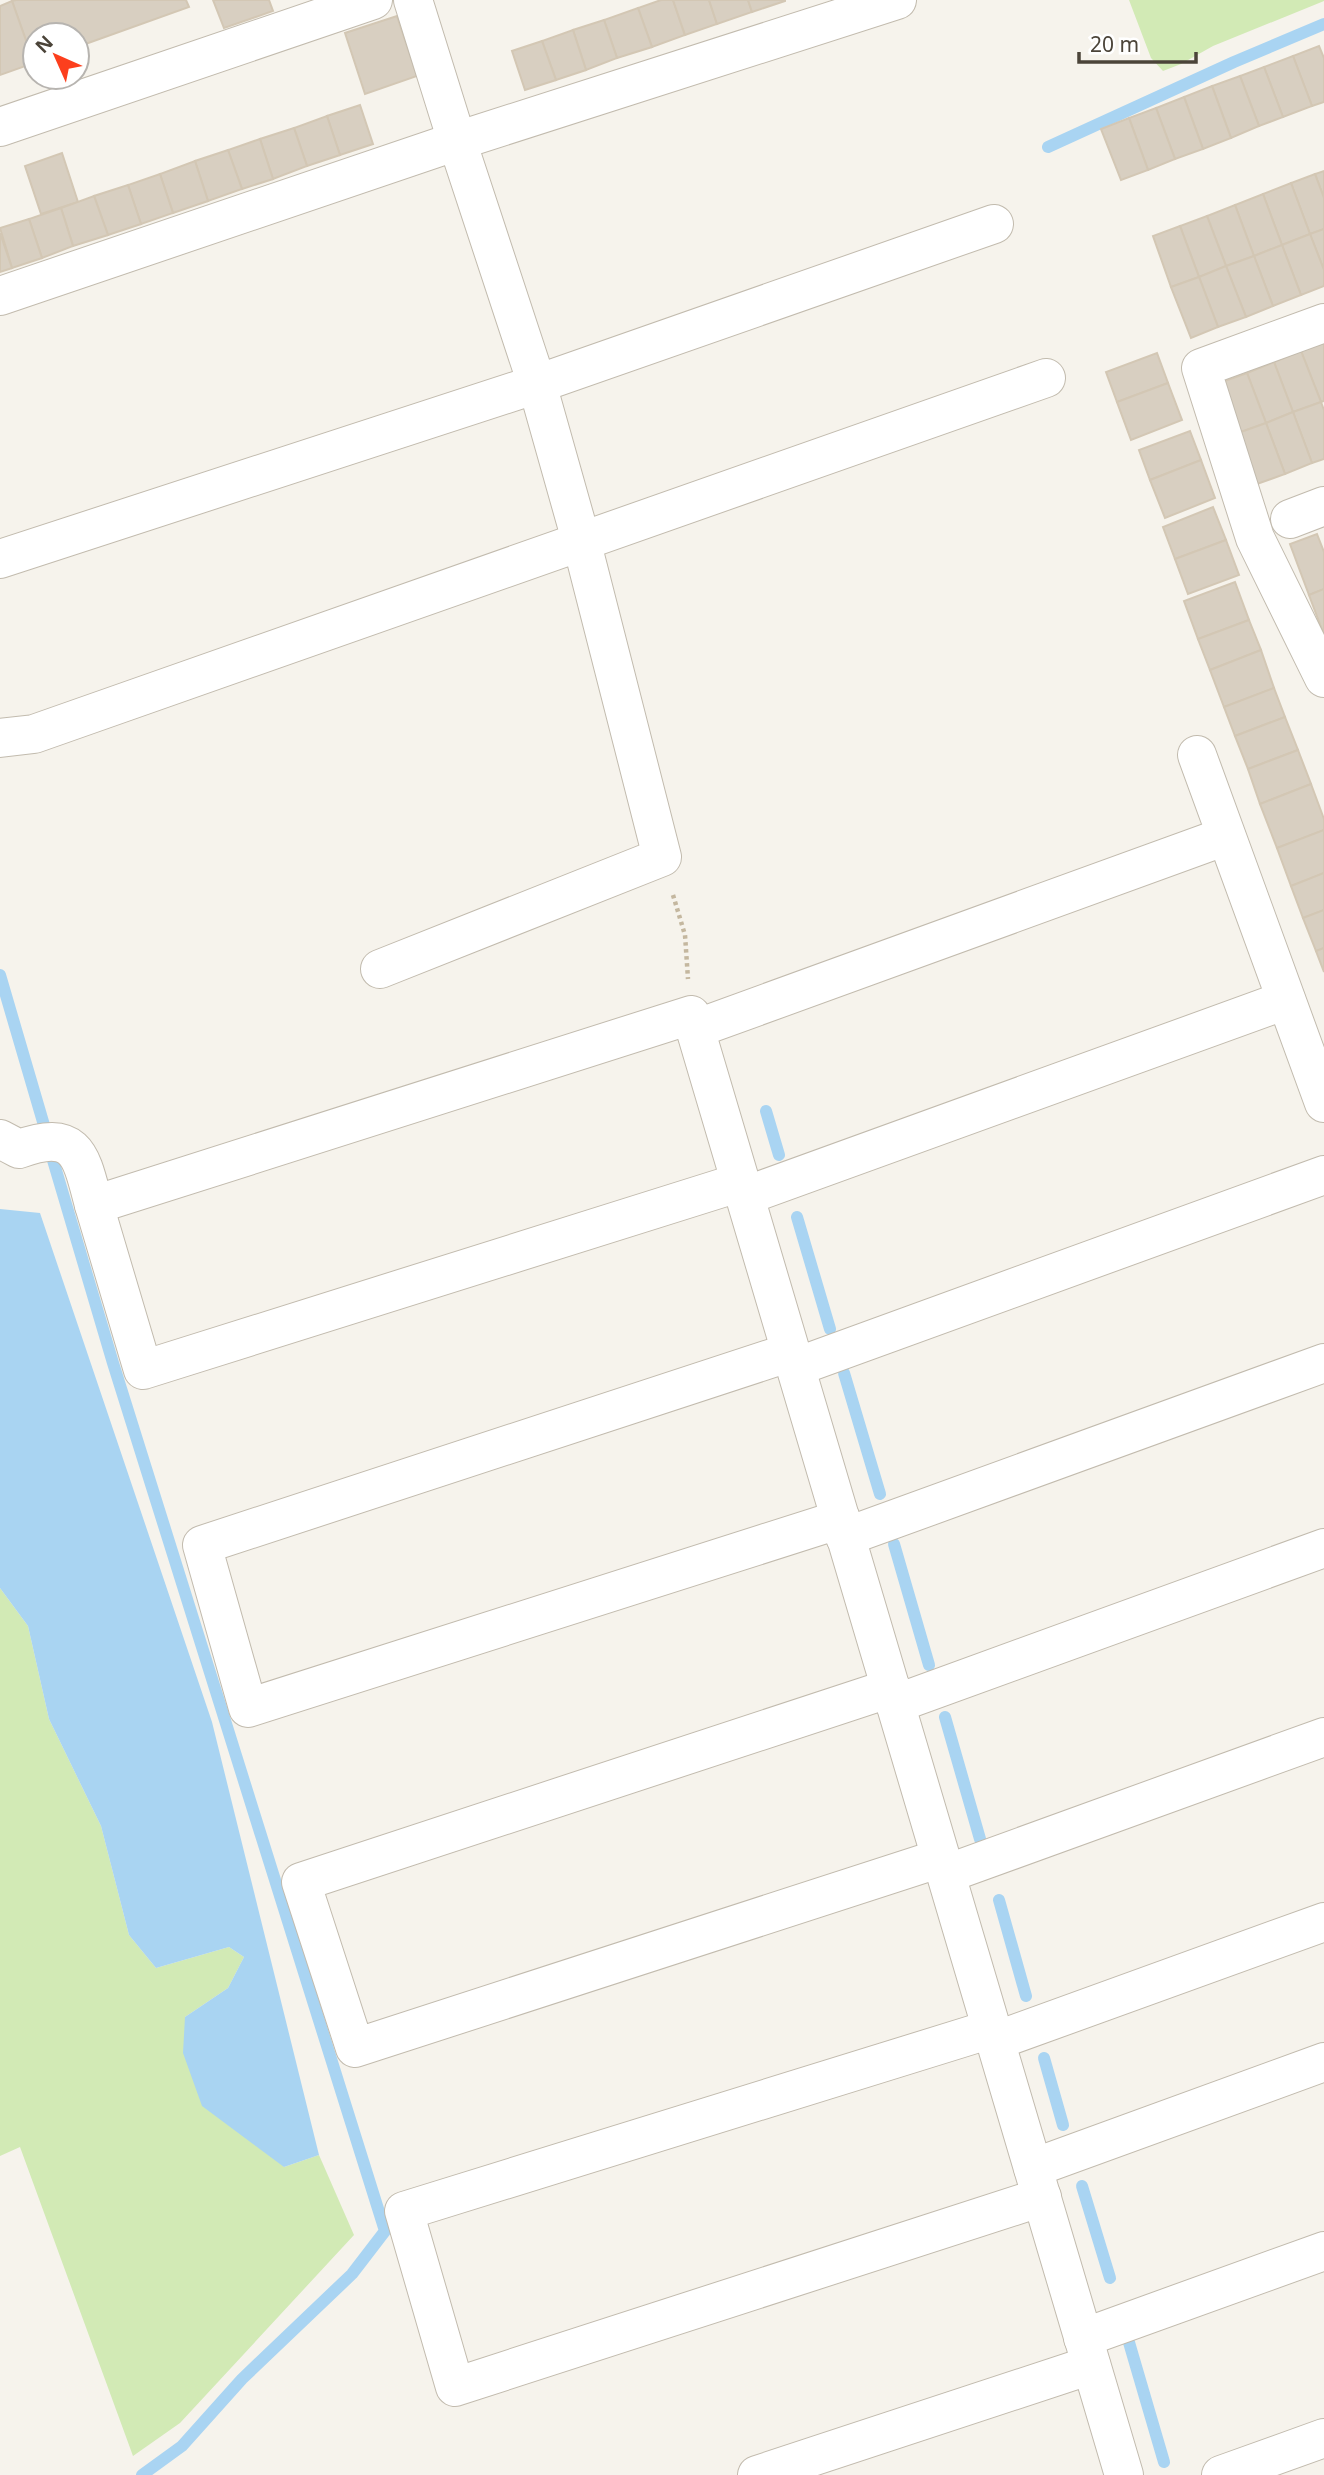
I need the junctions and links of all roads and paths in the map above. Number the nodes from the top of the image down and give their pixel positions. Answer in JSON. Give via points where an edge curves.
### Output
{"nodes":[{"id":1,"x":373,"y":0,"type":"edge"},
{"id":2,"x":413,"y":0,"type":"edge"},
{"id":3,"x":897,"y":0,"type":"edge"},
{"id":4,"x":0,"y":127,"type":"edge"},
{"id":5,"x":457,"y":141,"type":"junction"},
{"id":6,"x":993,"y":224,"type":"dead end"},
{"id":7,"x":0,"y":296,"type":"edge"},
{"id":8,"x":1324,"y":323,"type":"edge"},
{"id":9,"x":1046,"y":378,"type":"dead end"},
{"id":10,"x":537,"y":384,"type":"junction"},
{"id":11,"x":581,"y":540,"type":"junction"},
{"id":12,"x":0,"y":559,"type":"edge"},
{"id":13,"x":1324,"y":678,"type":"edge"},
{"id":14,"x":0,"y":738,"type":"edge"},
{"id":15,"x":1197,"y":755,"type":"dead end"},
{"id":16,"x":1226,"y":835,"type":"junction"},
{"id":17,"x":662,"y":857,"type":"junction"},
{"id":18,"x":380,"y":969,"type":"dead end"},
{"id":19,"x":1286,"y":1000,"type":"junction"},
{"id":20,"x":693,"y":1022,"type":"junction"},
{"id":21,"x":1324,"y":1103,"type":"edge"},
{"id":22,"x":0,"y":1139,"type":"edge"},
{"id":23,"x":1324,"y":1175,"type":"edge"},
{"id":24,"x":743,"y":1189,"type":"junction"},
{"id":25,"x":94,"y":1205,"type":"junction"},
{"id":26,"x":793,"y":1360,"type":"junction"},
{"id":27,"x":1324,"y":1363,"type":"edge"},
{"id":28,"x":843,"y":1528,"type":"junction"},
{"id":29,"x":1324,"y":1548,"type":"edge"},
{"id":30,"x":893,"y":1696,"type":"junction"},
{"id":31,"x":1324,"y":1737,"type":"edge"},
{"id":32,"x":943,"y":1866,"type":"junction"},
{"id":33,"x":1324,"y":1922,"type":"edge"},
{"id":34,"x":993,"y":2035,"type":"junction"},
{"id":35,"x":1324,"y":2062,"type":"edge"},
{"id":36,"x":1037,"y":2183,"type":"junction"},
{"id":37,"x":1324,"y":2251,"type":"edge"},
{"id":38,"x":1087,"y":2352,"type":"junction"},
{"id":39,"x":1324,"y":2438,"type":"edge"},
{"id":40,"x":757,"y":2475,"type":"edge"},
{"id":41,"x":1124,"y":2475,"type":"edge"},
{"id":42,"x":1221,"y":2475,"type":"edge"}],
"edges":[{"from":1,"to":4,"type":"street"},
{"from":2,"to":5,"type":"street"},
{"from":3,"to":5,"type":"street"},
{"from":5,"to":7,"type":"street"},
{"from":5,"to":10,"type":"street"},
{"from":6,"to":10,"type":"street"},
{"from":8,"to":13,"type":"street","via":[[1201,368],[1255,538]]},
{"from":9,"to":11,"type":"street"},
{"from":10,"to":11,"type":"street"},
{"from":10,"to":12,"type":"street"},
{"from":11,"to":14,"type":"street","via":[[34,734]]},
{"from":11,"to":17,"type":"street"},
{"from":15,"to":16,"type":"street"},
{"from":16,"to":19,"type":"street"},
{"from":16,"to":20,"type":"street"},
{"from":17,"to":18,"type":"street"},
{"from":17,"to":20,"type":"path","via":[[685,935]]},
{"from":19,"to":21,"type":"street"},
{"from":19,"to":24,"type":"street"},
{"from":20,"to":24,"type":"street"},
{"from":20,"to":25,"type":"street"},
{"from":22,"to":25,"type":"street","via":[[19,1149],[40,1141],[66,1143],[82,1158]]},
{"from":23,"to":26,"type":"street"},
{"from":24,"to":25,"type":"street","via":[[143,1370]]},
{"from":24,"to":26,"type":"street"},
{"from":26,"to":28,"type":"street"},
{"from":26,"to":28,"type":"street","via":[[202,1545],[248,1708]]},
{"from":27,"to":28,"type":"street"},
{"from":28,"to":30,"type":"street"},
{"from":29,"to":30,"type":"street"},
{"from":30,"to":32,"type":"street"},
{"from":30,"to":32,"type":"street","via":[[301,1882],[355,2048]]},
{"from":31,"to":32,"type":"street"},
{"from":32,"to":34,"type":"street"},
{"from":33,"to":34,"type":"street"},
{"from":34,"to":36,"type":"street"},
{"from":34,"to":36,"type":"street","via":[[404,2211],[455,2388]]},
{"from":35,"to":36,"type":"street"},
{"from":36,"to":38,"type":"street"},
{"from":37,"to":38,"type":"street"},
{"from":38,"to":40,"type":"street"},
{"from":38,"to":41,"type":"street"},
{"from":39,"to":42,"type":"street"}]}
